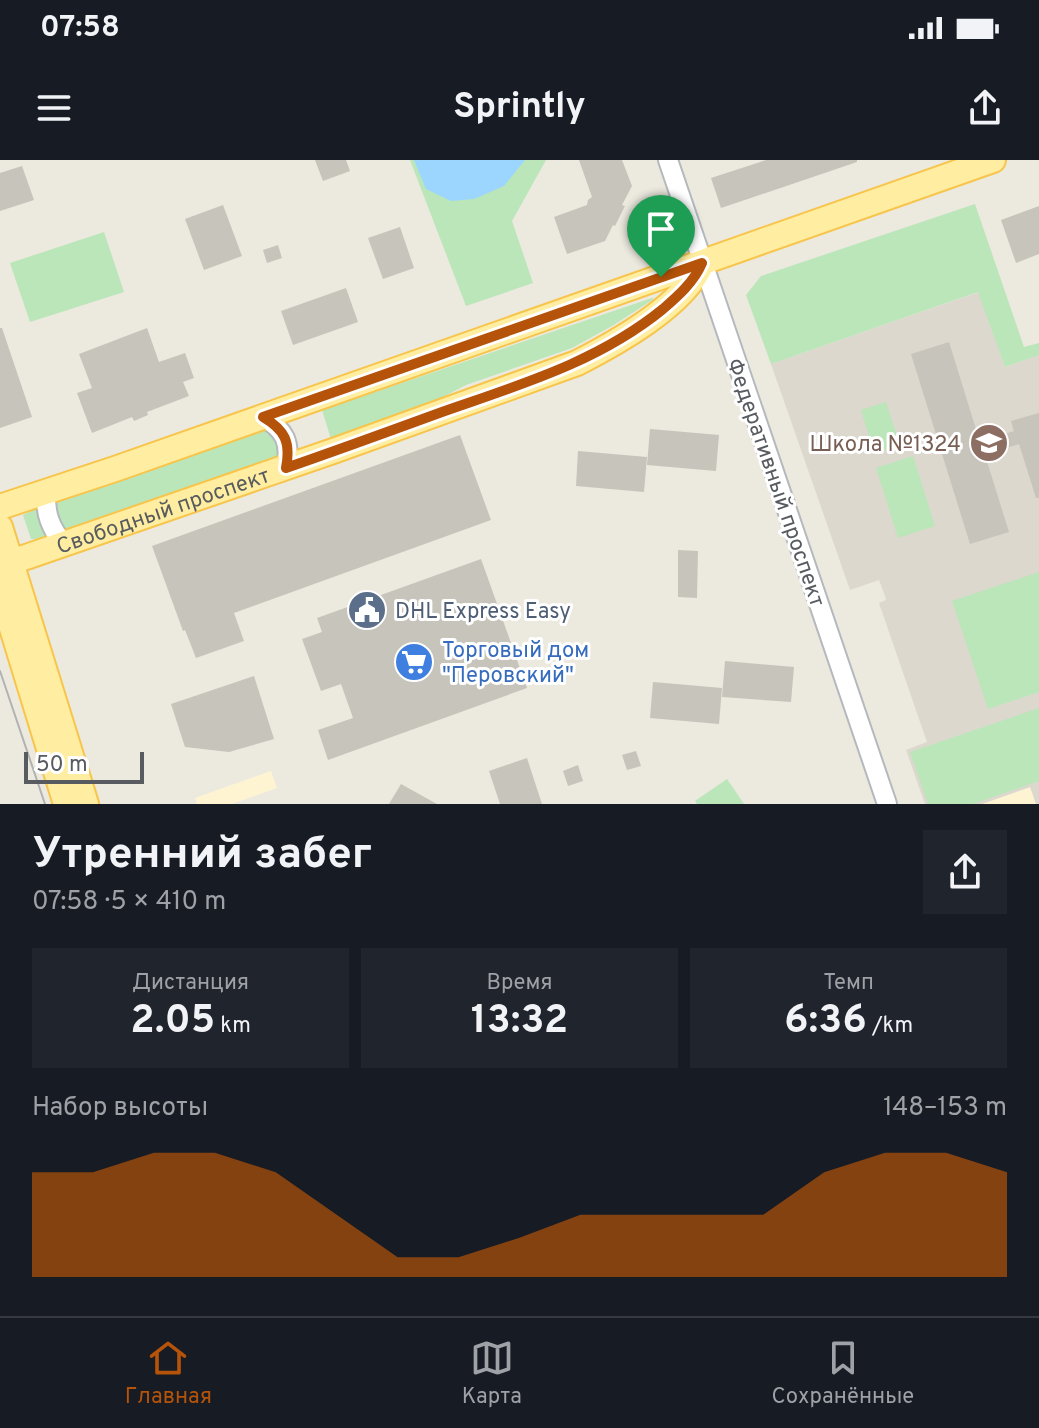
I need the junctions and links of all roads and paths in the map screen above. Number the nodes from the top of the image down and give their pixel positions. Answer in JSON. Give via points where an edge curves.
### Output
{"nodes":[{"id":1,"x":668,"y":160,"type":"edge"},
{"id":2,"x":993,"y":160,"type":"edge"},
{"id":3,"x":702,"y":263,"type":"junction"},
{"id":4,"x":263,"y":417,"type":"junction"},
{"id":5,"x":286,"y":468,"type":"junction"},
{"id":6,"x":46,"y":491,"type":"junction"},
{"id":7,"x":0,"y":507,"type":"edge"},
{"id":8,"x":0,"y":527,"type":"edge"},
{"id":9,"x":64,"y":544,"type":"junction"},
{"id":10,"x":6,"y":564,"type":"edge"},
{"id":11,"x":0,"y":589,"type":"edge"},
{"id":12,"x":66,"y":804,"type":"edge"},
{"id":13,"x":86,"y":804,"type":"edge"},
{"id":14,"x":887,"y":804,"type":"edge"}],
"edges":[{"from":1,"to":3,"type":"street","name":"Федеративный проспект"},
{"from":2,"to":3,"type":"main road"},
{"from":3,"to":4,"type":"main road"},
{"from":3,"to":5,"type":"main road","name":"Свободный проспект","via":[[671,302],[599,352]]},
{"from":3,"to":14,"type":"street","name":"Федеративный проспект"},
{"from":4,"to":5,"type":"street","via":[[285,437]]},
{"from":4,"to":6,"type":"main road"},
{"from":5,"to":9,"type":"main road","name":"Свободный проспект"},
{"from":6,"to":7,"type":"main road"},
{"from":6,"to":9,"type":"street","via":[[48,519]]},
{"from":8,"to":10,"type":"main road"},
{"from":9,"to":10,"type":"main road","name":"Свободный проспект"},
{"from":10,"to":13,"type":"main road"},
{"from":11,"to":12,"type":"main road"}]}
